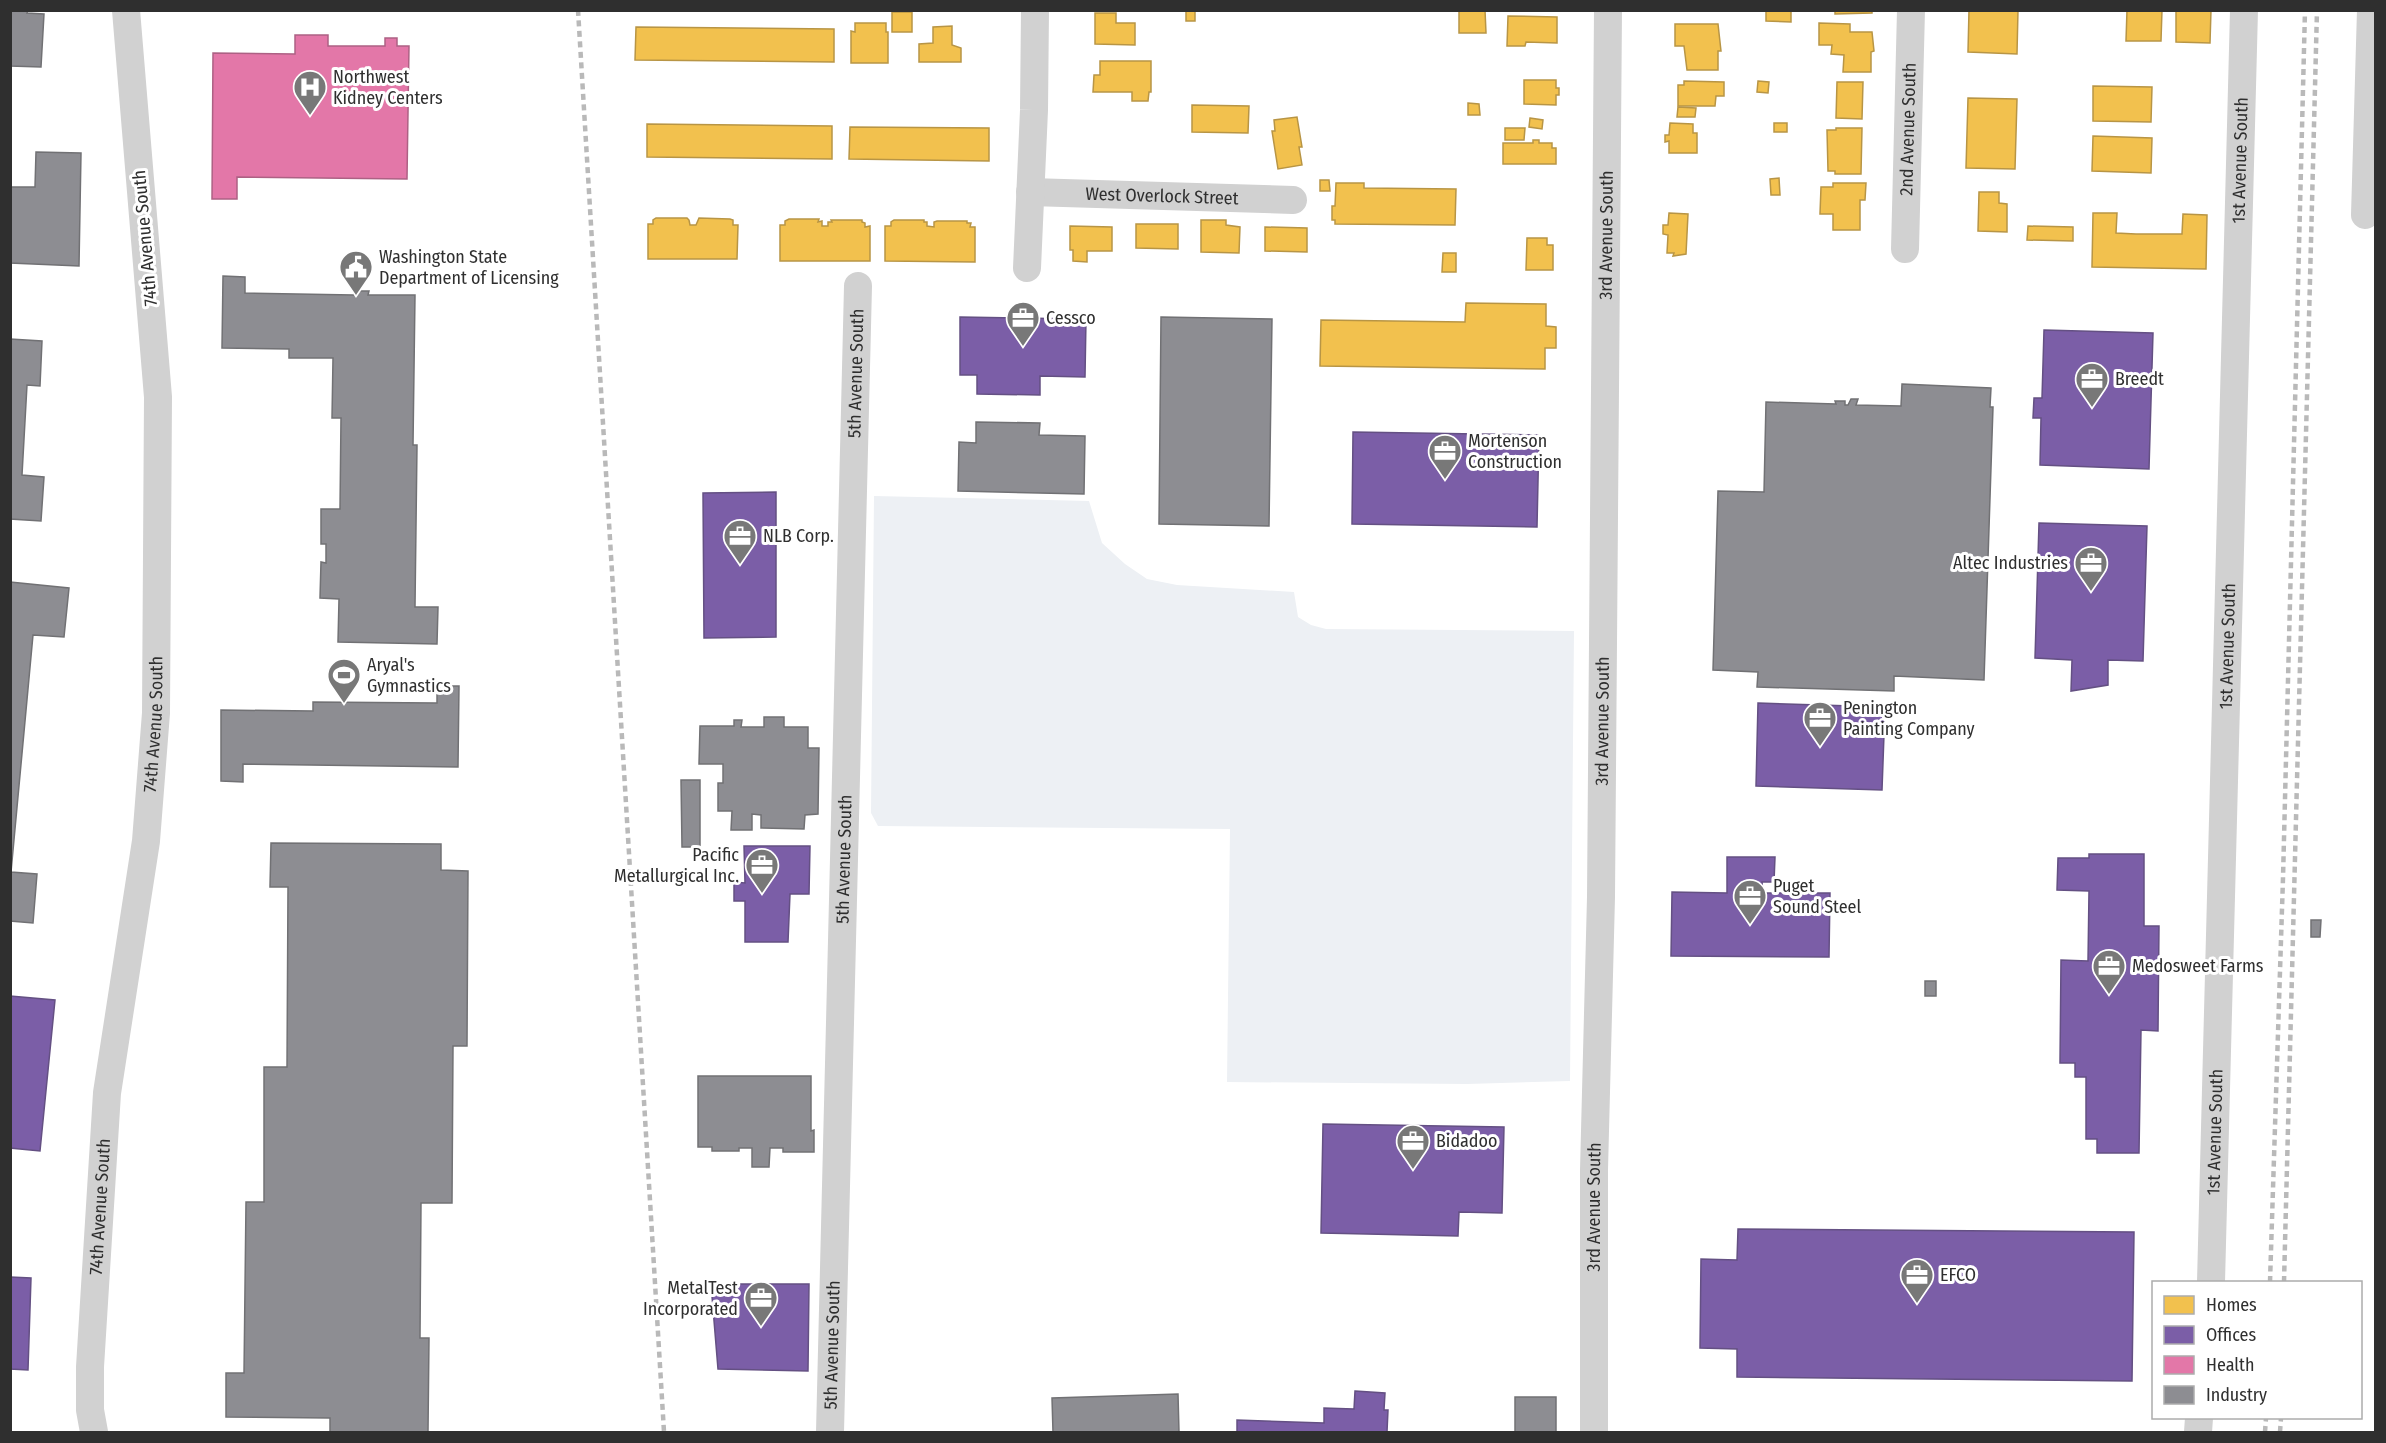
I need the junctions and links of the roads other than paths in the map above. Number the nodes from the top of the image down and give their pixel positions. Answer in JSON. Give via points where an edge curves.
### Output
{"nodes":[{"id":1,"x":126,"y":10,"type":"edge"},
{"id":2,"x":1035,"y":10,"type":"edge"},
{"id":3,"x":1608,"y":10,"type":"edge"},
{"id":4,"x":1911,"y":10,"type":"edge"},
{"id":5,"x":2244,"y":10,"type":"edge"},
{"id":6,"x":2371,"y":10,"type":"edge"},
{"id":7,"x":1030,"y":192,"type":"junction"},
{"id":8,"x":1293,"y":200,"type":"dead end"},
{"id":9,"x":2366,"y":215,"type":"dead end"},
{"id":10,"x":1905,"y":249,"type":"dead end"},
{"id":11,"x":1027,"y":268,"type":"dead end"},
{"id":12,"x":858,"y":286,"type":"dead end"},
{"id":13,"x":2211,"y":1281,"type":"edge"},
{"id":14,"x":94,"y":1432,"type":"edge"},
{"id":15,"x":830,"y":1432,"type":"edge"},
{"id":16,"x":1594,"y":1432,"type":"edge"}],
"edges":[{"from":1,"to":14,"type":"street","name":"74th Avenue South","via":[[158,397],[156,713],[146,842],[107,1093],[90,1367]]},
{"from":2,"to":7,"type":"street"},
{"from":3,"to":16,"type":"street","name":"3rd Avenue South"},
{"from":4,"to":10,"type":"street","name":"2nd Avenue South"},
{"from":5,"to":13,"type":"street","name":"1st Avenue South"},
{"from":6,"to":9,"type":"street"},
{"from":7,"to":8,"type":"street","name":"West Overlock Street"},
{"from":7,"to":11,"type":"street"},
{"from":12,"to":15,"type":"street","name":"5th Avenue South"}]}
